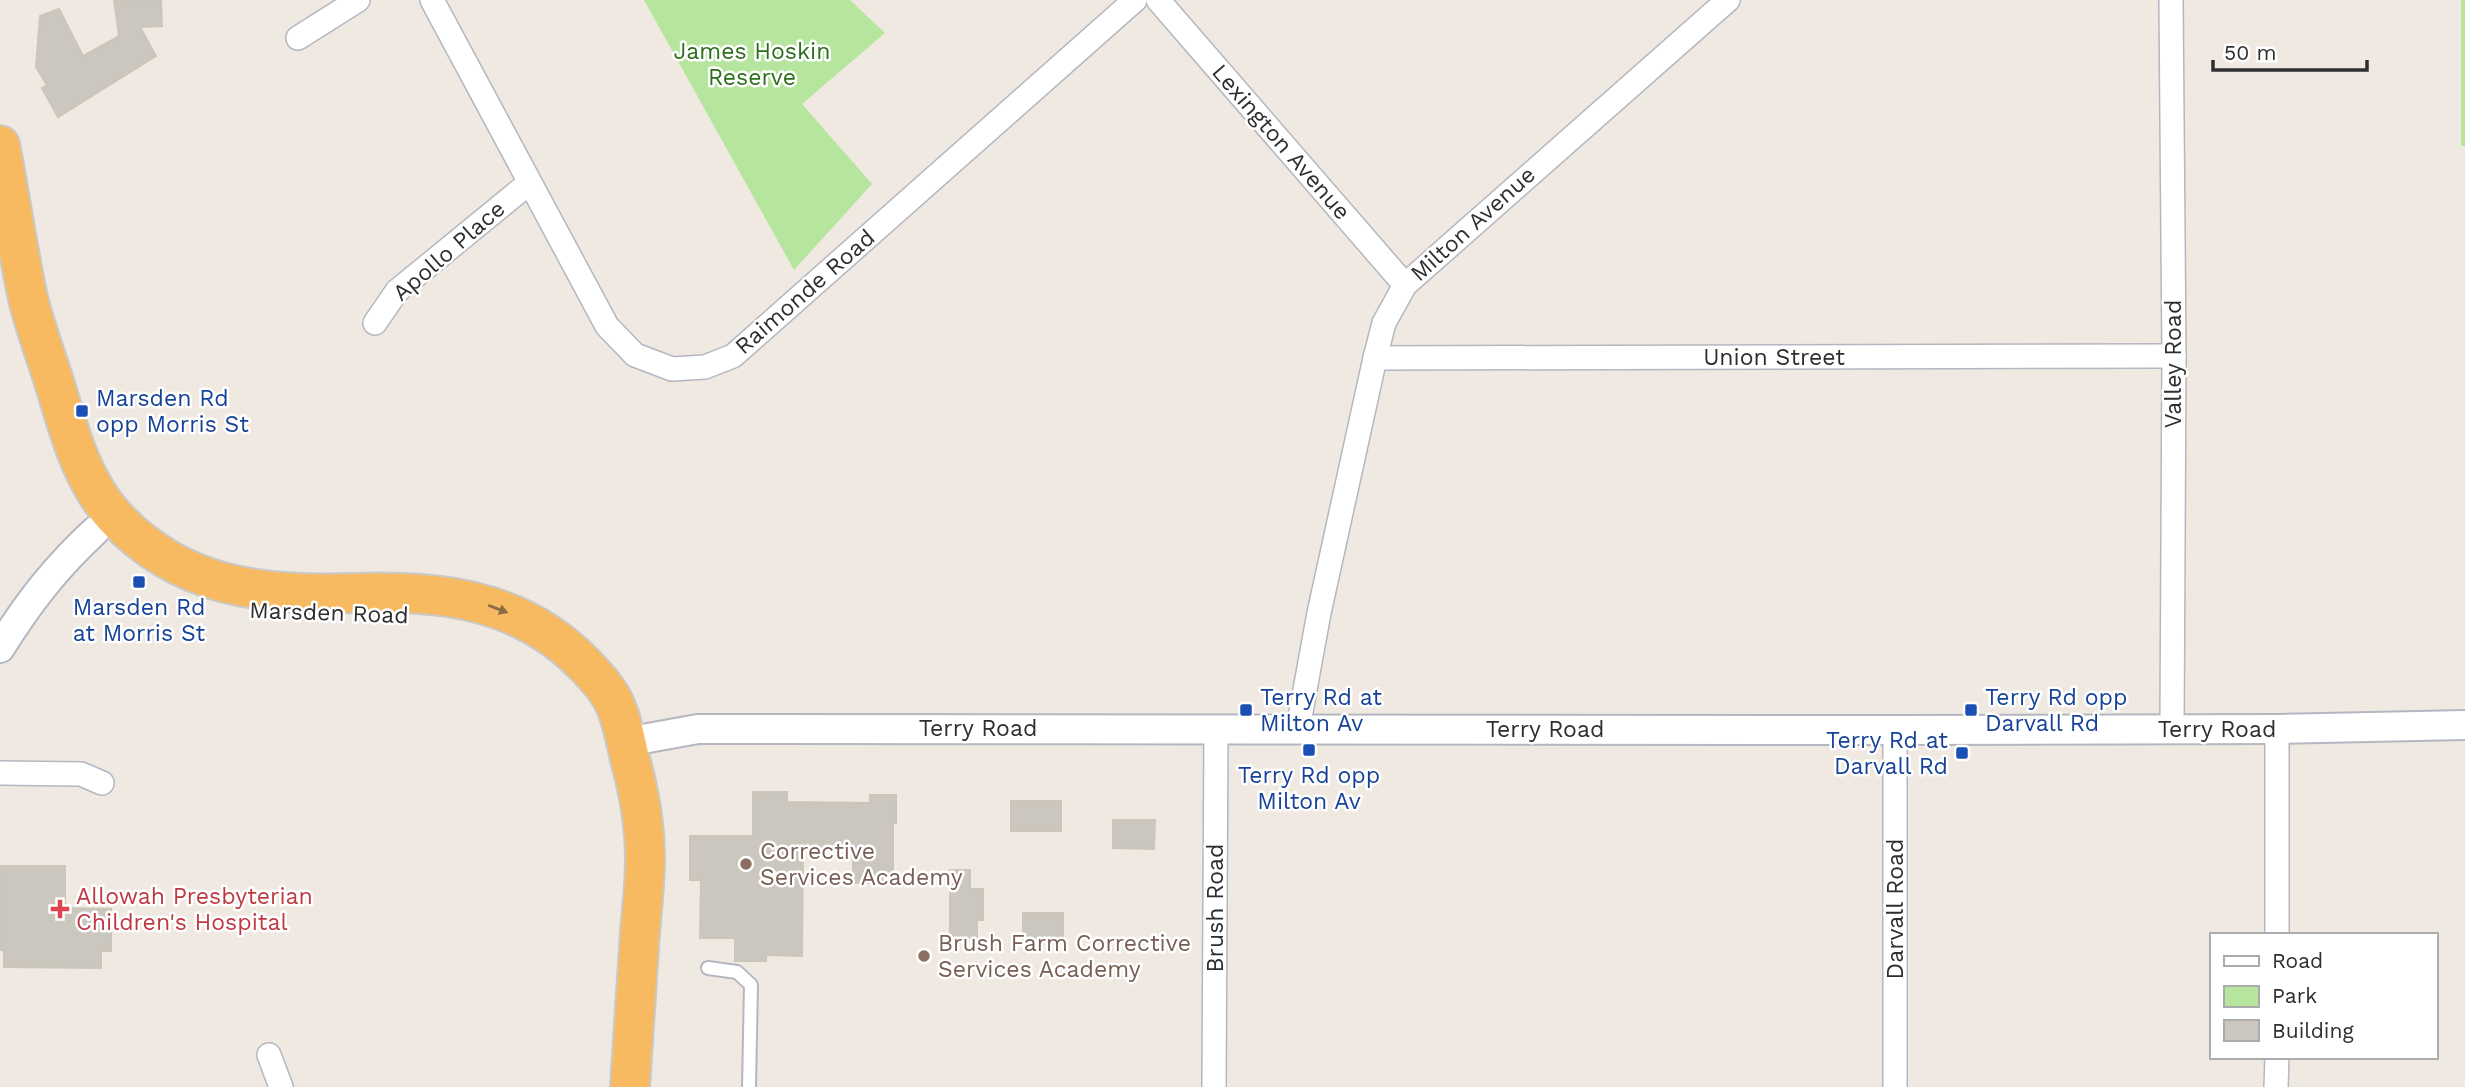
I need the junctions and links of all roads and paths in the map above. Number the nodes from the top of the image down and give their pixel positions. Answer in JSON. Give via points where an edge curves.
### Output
{"nodes":[{"id":1,"x":358,"y":0,"type":"edge"},
{"id":2,"x":432,"y":0,"type":"edge"},
{"id":3,"x":1135,"y":0,"type":"edge"},
{"id":4,"x":1158,"y":0,"type":"edge"},
{"id":5,"x":1728,"y":0,"type":"edge"},
{"id":6,"x":2171,"y":0,"type":"edge"},
{"id":7,"x":298,"y":38,"type":"dead end"},
{"id":8,"x":0,"y":145,"type":"edge"},
{"id":9,"x":529,"y":183,"type":"junction"},
{"id":10,"x":1405,"y":285,"type":"junction"},
{"id":11,"x":28,"y":297,"type":"junction"},
{"id":12,"x":375,"y":323,"type":"dead end"},
{"id":13,"x":2174,"y":356,"type":"junction"},
{"id":14,"x":1375,"y":358,"type":"junction"},
{"id":15,"x":95,"y":531,"type":"junction"},
{"id":16,"x":0,"y":648,"type":"edge"},
{"id":17,"x":2465,"y":725,"type":"edge"},
{"id":18,"x":1216,"y":728,"type":"junction"},
{"id":19,"x":1298,"y":728,"type":"junction"},
{"id":20,"x":2172,"y":728,"type":"junction"},
{"id":21,"x":2277,"y":729,"type":"junction"},
{"id":22,"x":1895,"y":730,"type":"junction"},
{"id":23,"x":626,"y":742,"type":"junction"},
{"id":24,"x":0,"y":773,"type":"edge"},
{"id":25,"x":102,"y":783,"type":"dead end"},
{"id":26,"x":2277,"y":933,"type":"edge"},
{"id":27,"x":708,"y":968,"type":"dead end"},
{"id":28,"x":269,"y":1055,"type":"dead end"},
{"id":29,"x":2277,"y":1059,"type":"edge"},
{"id":30,"x":281,"y":1087,"type":"edge"},
{"id":31,"x":630,"y":1087,"type":"edge"},
{"id":32,"x":749,"y":1087,"type":"edge"},
{"id":33,"x":1214,"y":1087,"type":"edge"},
{"id":34,"x":1895,"y":1087,"type":"edge"},
{"id":35,"x":2276,"y":1087,"type":"edge"}],
"edges":[{"from":1,"to":7,"type":"street"},
{"from":2,"to":9,"type":"street","name":"Raimonde Road"},
{"from":3,"to":9,"type":"street","name":"Raimonde Road","via":[[763,331],[733,356],[705,367],[672,369],[635,355],[607,326]]},
{"from":4,"to":10,"type":"street","name":"Lexington Avenue"},
{"from":5,"to":10,"type":"street","name":"Milton Avenue"},
{"from":6,"to":13,"type":"street","name":"Valley Road"},
{"from":8,"to":11,"type":"highway","name":"Marsden Road"},
{"from":9,"to":12,"type":"street","name":"Apollo Place","via":[[397,291]]},
{"from":10,"to":14,"type":"street","name":"Milton Avenue","via":[[1384,323]]},
{"from":11,"to":15,"type":"highway","name":"Marsden Road","via":[[33,389],[42,423],[75,504]]},
{"from":11,"to":23,"type":"highway","name":"Marsden Road","one_way":true,"via":[[71,437],[111,514],[139,540],[176,566],[243,588],[301,595],[406,593],[455,597],[499,608],[536,626],[588,669],[616,707]]},
{"from":13,"to":14,"type":"street","name":"Union Street"},
{"from":13,"to":20,"type":"street","name":"Valley Road"},
{"from":14,"to":19,"type":"street","name":"Milton Avenue"},
{"from":15,"to":16,"type":"street","via":[[27,605]]},
{"from":15,"to":23,"type":"highway","name":"Marsden Road","via":[[118,556],[148,575],[212,605],[293,617],[411,615],[447,619],[513,642],[542,661]]},
{"from":17,"to":21,"type":"street","name":"Terry Road"},
{"from":18,"to":19,"type":"street","name":"Terry Road"},
{"from":18,"to":23,"type":"street","name":"Terry Road","via":[[698,729]]},
{"from":18,"to":33,"type":"street","name":"Brush Road"},
{"from":19,"to":22,"type":"street","name":"Terry Road"},
{"from":20,"to":21,"type":"street","name":"Terry Road"},
{"from":20,"to":22,"type":"street","name":"Terry Road"},
{"from":21,"to":26,"type":"street"},
{"from":22,"to":34,"type":"street","name":"Darvall Road"},
{"from":23,"to":31,"type":"highway","name":"Marsden Road","via":[[645,858]]},
{"from":24,"to":25,"type":"street","via":[[80,774]]},
{"from":27,"to":32,"type":"lane","via":[[737,972],[751,985]]},
{"from":28,"to":30,"type":"street"},
{"from":29,"to":35,"type":"street"}]}
